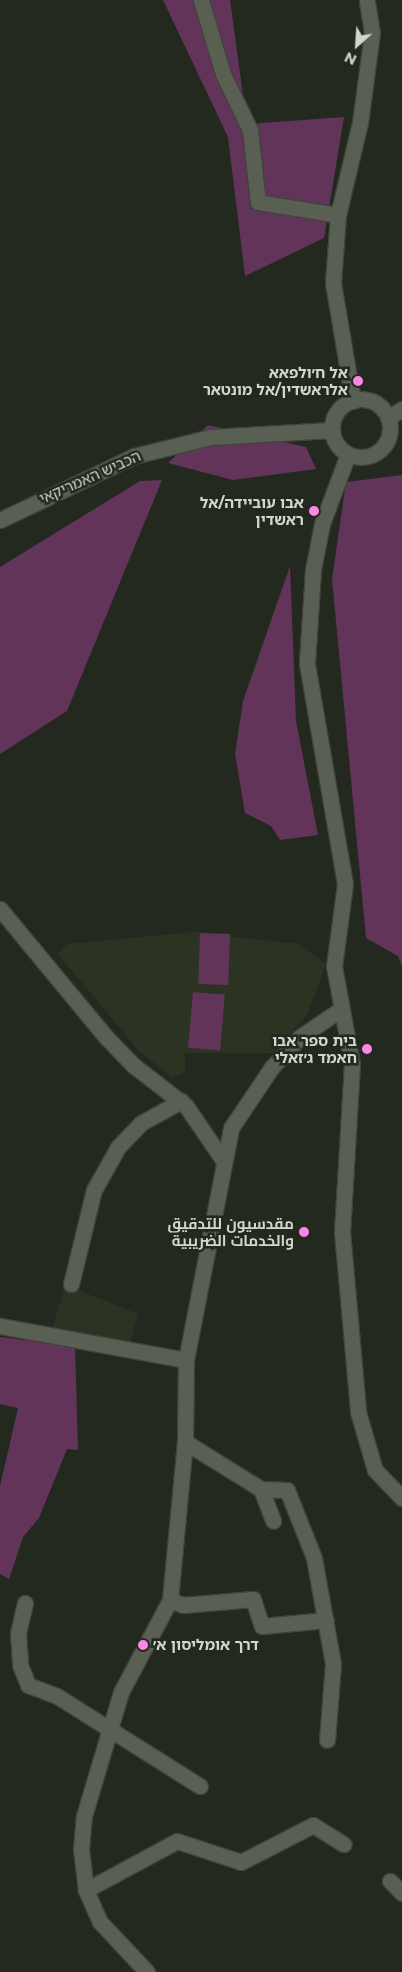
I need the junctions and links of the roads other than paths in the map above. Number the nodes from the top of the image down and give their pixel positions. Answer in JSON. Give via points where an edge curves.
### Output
{"nodes":[{"id":1,"x":202,"y":0,"type":"edge"},
{"id":2,"x":366,"y":0,"type":"edge"},
{"id":3,"x":338,"y":215,"type":"junction"},
{"id":4,"x":353,"y":401,"type":"junction"},
{"id":5,"x":402,"y":409,"type":"edge"},
{"id":6,"x":388,"y":418,"type":"junction"},
{"id":7,"x":332,"y":430,"type":"junction"},
{"id":8,"x":348,"y":454,"type":"junction"},
{"id":9,"x":0,"y":520,"type":"edge"},
{"id":10,"x":0,"y":909,"type":"edge"},
{"id":11,"x":341,"y":1009,"type":"junction"},
{"id":12,"x":181,"y":1102,"type":"junction"},
{"id":13,"x":223,"y":1160,"type":"junction"},
{"id":14,"x":71,"y":1284,"type":"dead end"},
{"id":15,"x":0,"y":1326,"type":"edge"},
{"id":16,"x":186,"y":1360,"type":"junction"},
{"id":17,"x":185,"y":1442,"type":"junction"},
{"id":18,"x":262,"y":1489,"type":"junction"},
{"id":19,"x":402,"y":1498,"type":"edge"},
{"id":20,"x":273,"y":1521,"type":"dead end"},
{"id":21,"x":170,"y":1600,"type":"junction"},
{"id":22,"x":25,"y":1603,"type":"dead end"},
{"id":23,"x":326,"y":1620,"type":"junction"},
{"id":24,"x":110,"y":1730,"type":"junction"},
{"id":25,"x":326,"y":1740,"type":"dead end"},
{"id":26,"x":200,"y":1786,"type":"dead end"},
{"id":27,"x":343,"y":1844,"type":"dead end"},
{"id":28,"x":390,"y":1881,"type":"dead end"},
{"id":29,"x":86,"y":1890,"type":"junction"},
{"id":30,"x":402,"y":1893,"type":"edge"},
{"id":31,"x":147,"y":1972,"type":"edge"}],
"edges":[{"from":1,"to":3,"type":"street","via":[[223,74],[250,130],[258,202]]},
{"from":2,"to":3,"type":"street","via":[[372,33],[358,130]]},
{"from":3,"to":4,"type":"street","via":[[333,283]]},
{"from":4,"to":6,"type":"street","via":[[370,401]]},
{"from":4,"to":7,"type":"street","via":[[338,412]]},
{"from":5,"to":6,"type":"street"},
{"from":6,"to":8,"type":"street","via":[[384,446],[368,457]]},
{"from":7,"to":8,"type":"street","via":[[337,444]]},
{"from":7,"to":9,"type":"street","name":"הכביש האמריקאי","via":[[211,437],[134,456]]},
{"from":8,"to":11,"type":"street","via":[[322,524],[313,570],[307,664],[345,884],[334,966]]},
{"from":10,"to":12,"type":"street","via":[[106,1037],[133,1065]]},
{"from":11,"to":13,"type":"street","via":[[300,1037],[272,1068],[232,1128]]},
{"from":11,"to":19,"type":"street","via":[[352,1064],[342,1194],[343,1256],[358,1412],[375,1470]]},
{"from":12,"to":13,"type":"street"},
{"from":12,"to":14,"type":"street","via":[[141,1123],[118,1148],[94,1190]]},
{"from":13,"to":16,"type":"street"},
{"from":15,"to":16,"type":"street"},
{"from":16,"to":17,"type":"street"},
{"from":17,"to":18,"type":"street"},
{"from":17,"to":21,"type":"street"},
{"from":18,"to":20,"type":"street"},
{"from":18,"to":23,"type":"street","via":[[287,1490],[314,1558]]},
{"from":21,"to":23,"type":"street","via":[[183,1606],[254,1599],[262,1626]]},
{"from":21,"to":24,"type":"street","via":[[121,1692]]},
{"from":22,"to":24,"type":"street","via":[[18,1633],[20,1665],[28,1685],[57,1696]]},
{"from":23,"to":25,"type":"street","via":[[333,1664]]},
{"from":24,"to":26,"type":"street"},
{"from":24,"to":29,"type":"street","via":[[84,1816],[81,1848]]},
{"from":27,"to":29,"type":"street","via":[[313,1825],[241,1862],[177,1841]]},
{"from":28,"to":30,"type":"street"},
{"from":29,"to":31,"type":"street","via":[[100,1922]]}]}
